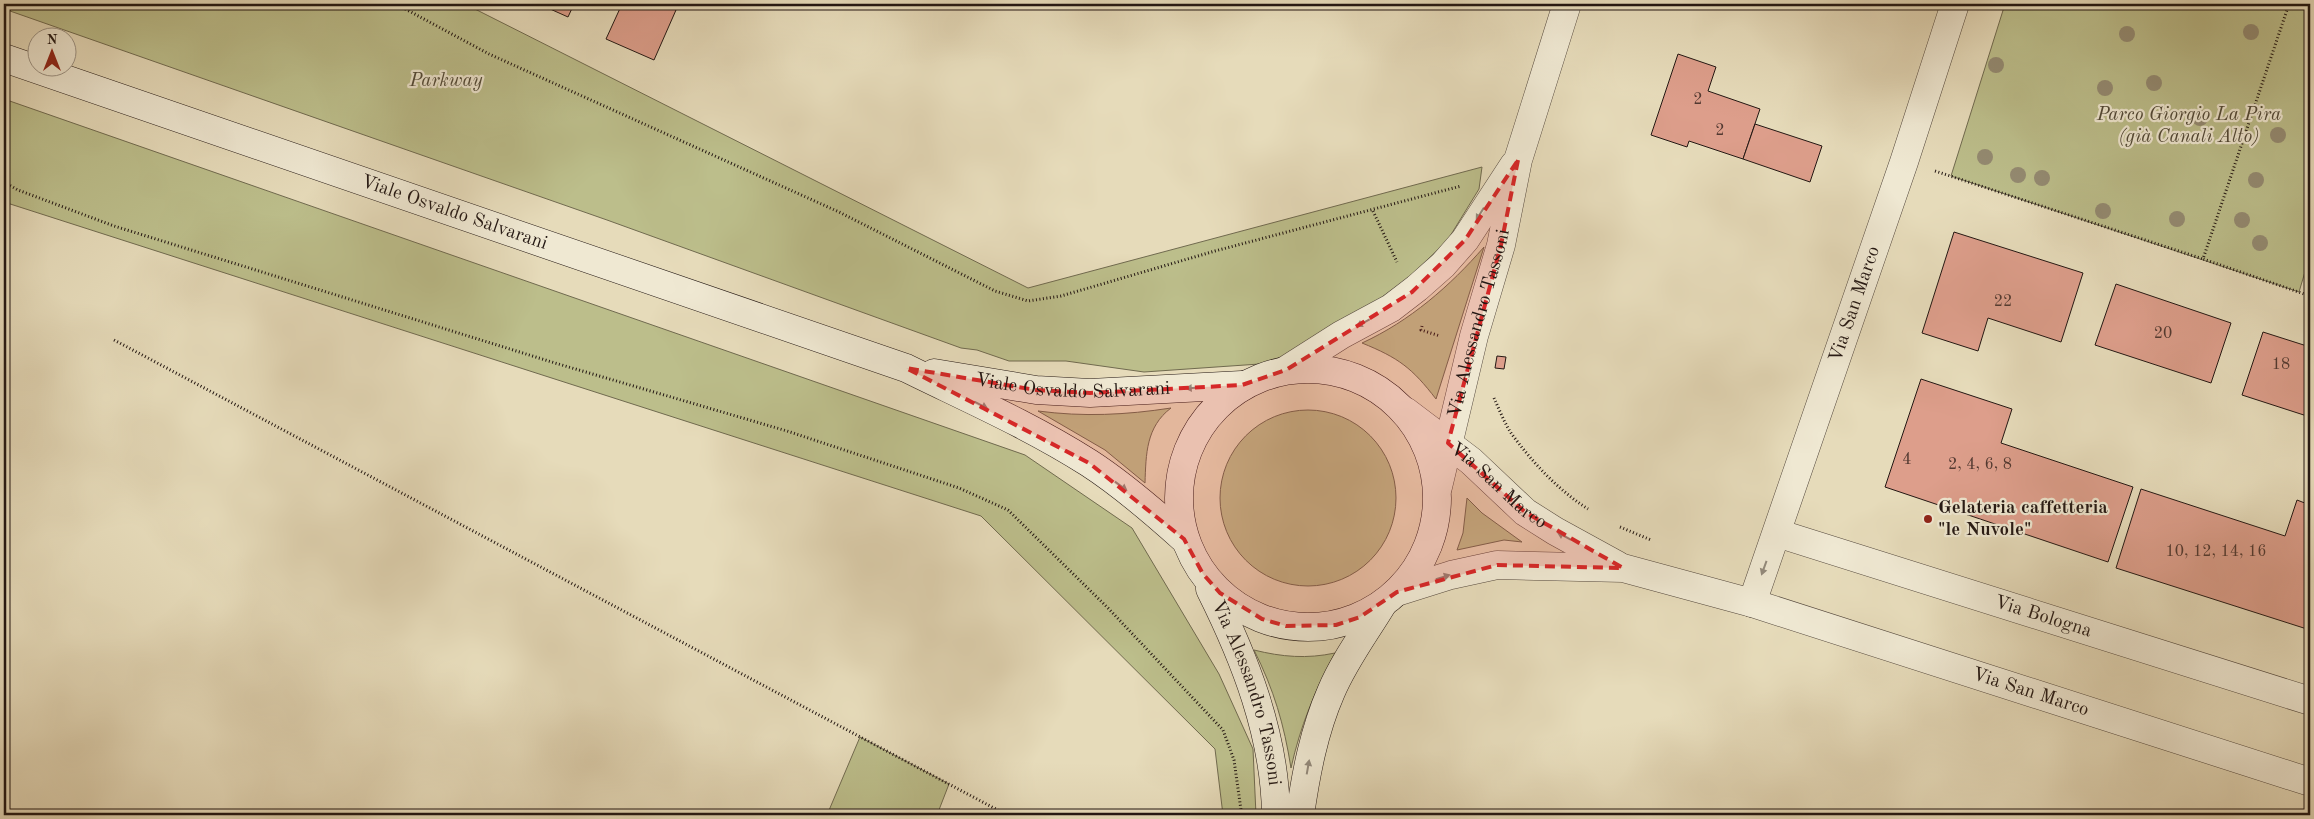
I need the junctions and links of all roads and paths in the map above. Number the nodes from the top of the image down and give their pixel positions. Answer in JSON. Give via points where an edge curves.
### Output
{"nodes":[{"id":1,"x":396,"y":4,"type":"edge"},
{"id":2,"x":1567,"y":4,"type":"edge"},
{"id":3,"x":1955,"y":4,"type":"edge"},
{"id":4,"x":2289,"y":4,"type":"edge"},
{"id":5,"x":4,"y":58,"type":"edge"},
{"id":6,"x":1518,"y":160,"type":"junction"},
{"id":7,"x":1904,"y":162,"type":"junction"},
{"id":8,"x":4,"y":182,"type":"edge"},
{"id":9,"x":1465,"y":186,"type":"dead end"},
{"id":10,"x":2203,"y":259,"type":"junction"},
{"id":11,"x":2310,"y":296,"type":"edge"},
{"id":12,"x":114,"y":340,"type":"dead end"},
{"id":13,"x":906,"y":368,"type":"junction"},
{"id":14,"x":1286,"y":370,"type":"junction"},
{"id":15,"x":1242,"y":386,"type":"junction"},
{"id":16,"x":1405,"y":411,"type":"junction"},
{"id":17,"x":1448,"y":443,"type":"junction"},
{"id":18,"x":1438,"y":487,"type":"junction"},
{"id":19,"x":1777,"y":532,"type":"junction"},
{"id":20,"x":1184,"y":538,"type":"junction"},
{"id":21,"x":1623,"y":568,"type":"junction"},
{"id":22,"x":1203,"y":574,"type":"junction"},
{"id":23,"x":1389,"y":599,"type":"junction"},
{"id":24,"x":1752,"y":603,"type":"junction"},
{"id":25,"x":2310,"y":700,"type":"edge"},
{"id":26,"x":2310,"y":782,"type":"edge"},
{"id":27,"x":1007,"y":815,"type":"edge"},
{"id":28,"x":1241,"y":815,"type":"edge"},
{"id":29,"x":1276,"y":815,"type":"edge"},
{"id":30,"x":1300,"y":815,"type":"edge"}],
"edges":[{"from":1,"to":9,"type":"path","via":[[489,54],[839,212],[995,291],[1028,300],[1061,296],[1216,251]]},
{"from":2,"to":6,"type":"street","name":"Via Alessandro Tassoni"},
{"from":3,"to":7,"type":"street","name":"Via San Marco"},
{"from":4,"to":10,"type":"path"},
{"from":5,"to":13,"type":"street","name":"Viale Osvaldo Salvarani"},
{"from":6,"to":14,"type":"street","name":"Via Alessandro Tassoni","one_way":true,"via":[[1465,240],[1417,288],[1391,308]]},
{"from":6,"to":17,"type":"street","name":"Via Alessandro Tassoni","via":[[1501,245],[1474,336]]},
{"from":7,"to":10,"type":"path"},
{"from":7,"to":19,"type":"street","name":"Via San Marco"},
{"from":8,"to":28,"type":"path","via":[[114,226],[787,431],[987,499],[1008,510],[1054,554],[1223,730],[1234,760]]},
{"from":10,"to":11,"type":"path"},
{"from":12,"to":27,"type":"path"},
{"from":15,"to":13,"type":"street","name":"Viale Osvaldo Salvarani","one_way":true,"via":[[1090,393],[1036,390]]},
{"from":13,"to":20,"type":"street","name":"Viale Osvaldo Salvarani","one_way":true,"via":[[1089,463]]},
{"from":14,"to":15,"type":"street"},
{"from":14,"to":16,"type":"street","via":[[1319,368],[1351,375],[1380,390]]},
{"from":15,"to":20,"type":"street","via":[[1214,408],[1193,436],[1181,468],[1178,504]]},
{"from":16,"to":17,"type":"street","name":"Via San Marco"},
{"from":16,"to":18,"type":"street","via":[[1421,434],[1432,460]]},
{"from":17,"to":18,"type":"street","name":"Via Alessandro Tassoni"},
{"from":21,"to":17,"type":"street","name":"Via San Marco","one_way":true,"via":[[1525,512]]},
{"from":18,"to":23,"type":"street","via":[[1437,516],[1429,544],[1416,570]]},
{"from":19,"to":24,"type":"street","name":"Via San Marco","one_way":true},
{"from":19,"to":25,"type":"street","name":"Via Bologna"},
{"from":20,"to":22,"type":"street"},
{"from":23,"to":21,"type":"street","name":"Via San Marco","one_way":true,"via":[[1451,575],[1497,565]]},
{"from":21,"to":24,"type":"street","name":"Via San Marco"},
{"from":22,"to":23,"type":"street","via":[[1239,608],[1286,626],[1336,625],[1360,617]]},
{"from":22,"to":29,"type":"street","name":"Via Alessandro Tassoni","via":[[1234,637],[1258,704],[1272,772]]},
{"from":30,"to":23,"type":"street","name":"Via Alessandro Tassoni","one_way":true,"via":[[1309,758],[1325,706]]},
{"from":24,"to":26,"type":"street","name":"Via San Marco"}]}
